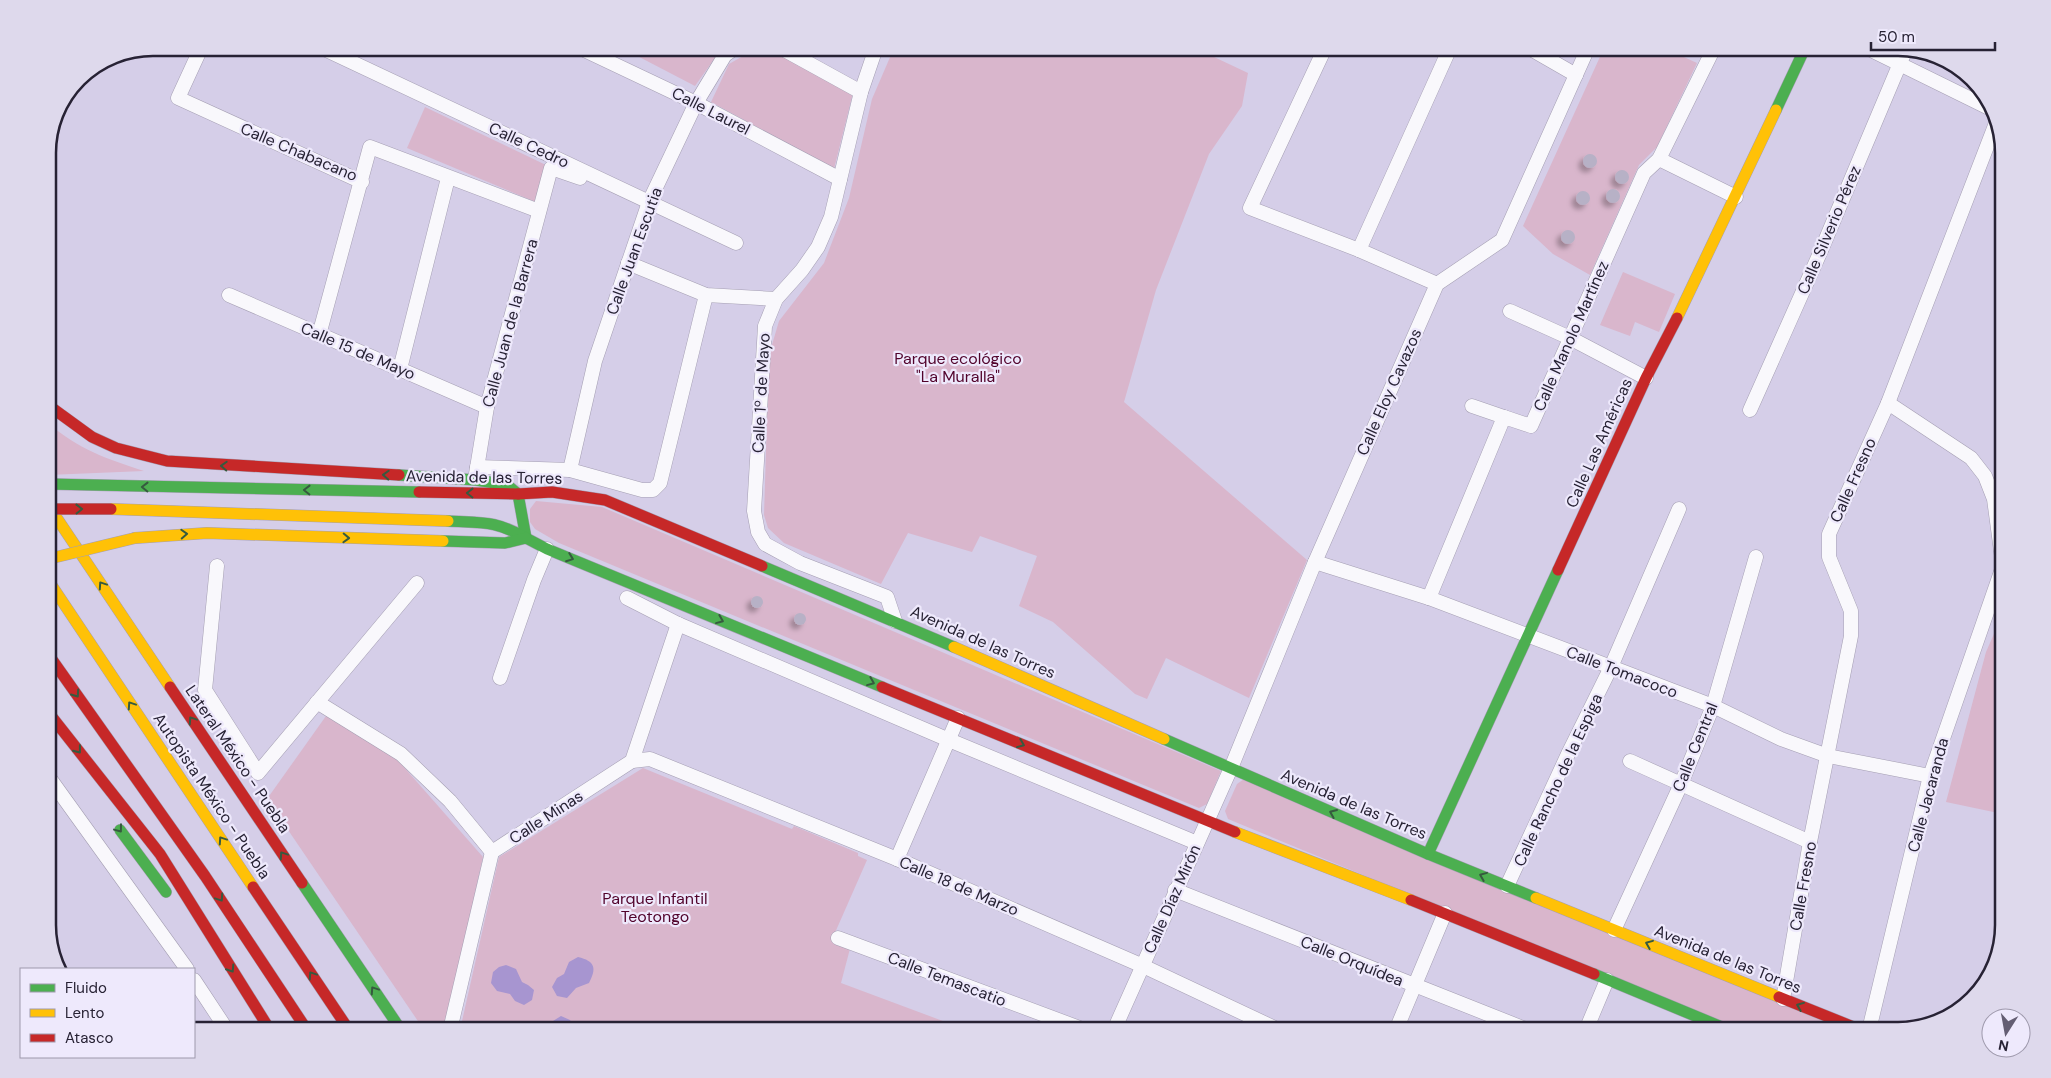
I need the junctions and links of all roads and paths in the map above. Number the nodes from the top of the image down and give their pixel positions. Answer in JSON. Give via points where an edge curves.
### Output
{"nodes":[{"id":1,"x":197,"y":56,"type":"edge"},
{"id":2,"x":339,"y":56,"type":"edge"},
{"id":3,"x":597,"y":56,"type":"edge"},
{"id":4,"x":725,"y":56,"type":"edge"},
{"id":5,"x":796,"y":56,"type":"edge"},
{"id":6,"x":873,"y":56,"type":"edge"},
{"id":7,"x":1320,"y":56,"type":"edge"},
{"id":8,"x":1446,"y":56,"type":"edge"},
{"id":9,"x":1543,"y":56,"type":"edge"},
{"id":10,"x":1584,"y":56,"type":"edge"},
{"id":11,"x":1710,"y":56,"type":"edge"},
{"id":12,"x":1801,"y":56,"type":"edge"},
{"id":13,"x":1884,"y":56,"type":"edge"},
{"id":14,"x":1903,"y":56,"type":"edge"},
{"id":15,"x":1899,"y":64,"type":"junction"},
{"id":16,"x":1576,"y":75,"type":"junction"},
{"id":17,"x":861,"y":92,"type":"junction"},
{"id":18,"x":696,"y":103,"type":"junction"},
{"id":19,"x":1982,"y":106,"type":"edge"},
{"id":20,"x":1993,"y":132,"type":"edge"},
{"id":21,"x":1659,"y":159,"type":"junction"},
{"id":22,"x":448,"y":178,"type":"junction"},
{"id":23,"x":840,"y":179,"type":"junction"},
{"id":24,"x":362,"y":182,"type":"junction"},
{"id":25,"x":605,"y":182,"type":"junction"},
{"id":26,"x":1736,"y":197,"type":"junction"},
{"id":27,"x":649,"y":202,"type":"junction"},
{"id":28,"x":539,"y":211,"type":"junction"},
{"id":29,"x":736,"y":243,"type":"dead end"},
{"id":30,"x":1359,"y":250,"type":"junction"},
{"id":31,"x":628,"y":263,"type":"junction"},
{"id":32,"x":1437,"y":284,"type":"junction"},
{"id":33,"x":706,"y":295,"type":"junction"},
{"id":34,"x":229,"y":296,"type":"dead end"},
{"id":35,"x":776,"y":300,"type":"junction"},
{"id":36,"x":1510,"y":311,"type":"dead end"},
{"id":37,"x":319,"y":334,"type":"junction"},
{"id":38,"x":1570,"y":338,"type":"junction"},
{"id":39,"x":400,"y":369,"type":"junction"},
{"id":40,"x":1646,"y":378,"type":"junction"},
{"id":41,"x":1888,"y":404,"type":"junction"},
{"id":42,"x":1472,"y":406,"type":"dead end"},
{"id":43,"x":487,"y":407,"type":"junction"},
{"id":44,"x":1750,"y":410,"type":"dead end"},
{"id":45,"x":56,"y":411,"type":"edge"},
{"id":46,"x":1504,"y":417,"type":"junction"},
{"id":47,"x":570,"y":470,"type":"junction"},
{"id":48,"x":477,"y":473,"type":"junction"},
{"id":49,"x":56,"y":484,"type":"edge"},
{"id":50,"x":518,"y":494,"type":"junction"},
{"id":51,"x":1995,"y":506,"type":"edge"},
{"id":52,"x":1679,"y":508,"type":"dead end"},
{"id":53,"x":56,"y":509,"type":"edge"},
{"id":54,"x":56,"y":517,"type":"edge"},
{"id":55,"x":526,"y":538,"type":"junction"},
{"id":56,"x":547,"y":549,"type":"junction"},
{"id":57,"x":56,"y":557,"type":"edge"},
{"id":58,"x":1756,"y":557,"type":"dead end"},
{"id":59,"x":1315,"y":562,"type":"junction"},
{"id":60,"x":217,"y":566,"type":"dead end"},
{"id":61,"x":417,"y":583,"type":"dead end"},
{"id":62,"x":1995,"y":589,"type":"edge"},
{"id":63,"x":56,"y":592,"type":"edge"},
{"id":64,"x":627,"y":598,"type":"dead end"},
{"id":65,"x":1429,"y":598,"type":"junction"},
{"id":66,"x":894,"y":621,"type":"junction"},
{"id":67,"x":678,"y":624,"type":"junction"},
{"id":68,"x":1529,"y":637,"type":"junction"},
{"id":69,"x":56,"y":665,"type":"edge"},
{"id":70,"x":1612,"y":667,"type":"junction"},
{"id":71,"x":500,"y":678,"type":"dead end"},
{"id":72,"x":317,"y":702,"type":"junction"},
{"id":73,"x":1713,"y":706,"type":"junction"},
{"id":74,"x":958,"y":718,"type":"junction"},
{"id":75,"x":56,"y":722,"type":"edge"},
{"id":76,"x":949,"y":740,"type":"junction"},
{"id":77,"x":1828,"y":756,"type":"junction"},
{"id":78,"x":632,"y":761,"type":"junction"},
{"id":79,"x":1630,"y":761,"type":"dead end"},
{"id":80,"x":1231,"y":768,"type":"junction"},
{"id":81,"x":1930,"y":776,"type":"junction"},
{"id":82,"x":1681,"y":784,"type":"junction"},
{"id":83,"x":56,"y":787,"type":"edge"},
{"id":84,"x":112,"y":820,"type":"dead end"},
{"id":85,"x":1207,"y":821,"type":"junction"},
{"id":86,"x":1810,"y":842,"type":"junction"},
{"id":87,"x":1197,"y":843,"type":"junction"},
{"id":88,"x":492,"y":852,"type":"junction"},
{"id":89,"x":1428,"y":854,"type":"junction"},
{"id":90,"x":897,"y":859,"type":"junction"},
{"id":91,"x":1508,"y":886,"type":"junction"},
{"id":92,"x":1175,"y":890,"type":"junction"},
{"id":93,"x":171,"y":898,"type":"dead end"},
{"id":94,"x":1445,"y":913,"type":"junction"},
{"id":95,"x":188,"y":922,"type":"dead end"},
{"id":96,"x":1614,"y":930,"type":"junction"},
{"id":97,"x":838,"y":938,"type":"dead end"},
{"id":98,"x":220,"y":952,"type":"junction"},
{"id":99,"x":1142,"y":966,"type":"junction"},
{"id":100,"x":186,"y":968,"type":"edge"},
{"id":101,"x":1607,"y":980,"type":"junction"},
{"id":102,"x":195,"y":982,"type":"edge"},
{"id":103,"x":1415,"y":986,"type":"junction"},
{"id":104,"x":1782,"y":999,"type":"junction"},
{"id":105,"x":222,"y":1022,"type":"edge"},
{"id":106,"x":265,"y":1022,"type":"edge"},
{"id":107,"x":302,"y":1022,"type":"edge"},
{"id":108,"x":344,"y":1022,"type":"edge"},
{"id":109,"x":396,"y":1022,"type":"edge"},
{"id":110,"x":452,"y":1022,"type":"edge"},
{"id":111,"x":1064,"y":1022,"type":"edge"},
{"id":112,"x":1118,"y":1022,"type":"edge"},
{"id":113,"x":1262,"y":1022,"type":"edge"},
{"id":114,"x":1399,"y":1022,"type":"edge"},
{"id":115,"x":1507,"y":1022,"type":"edge"},
{"id":116,"x":1589,"y":1022,"type":"edge"},
{"id":117,"x":1709,"y":1022,"type":"edge"},
{"id":118,"x":1841,"y":1022,"type":"edge"},
{"id":119,"x":1871,"y":1022,"type":"edge"}],
"edges":[{"from":1,"to":24,"type":"street","name":"Calle Chabacano","via":[[178,98]]},
{"from":2,"to":25,"type":"street","name":"Calle Cedro"},
{"from":3,"to":18,"type":"street","name":"Calle Laurel"},
{"from":4,"to":18,"type":"street","name":"Calle Juan Escutia"},
{"from":5,"to":17,"type":"street"},
{"from":6,"to":17,"type":"street","name":"Calle 1º de Mayo"},
{"from":7,"to":30,"type":"street","via":[[1250,208]]},
{"from":8,"to":30,"type":"street"},
{"from":9,"to":16,"type":"street"},
{"from":10,"to":16,"type":"street"},
{"from":11,"to":21,"type":"street","name":"Calle Manolo Martínez"},
{"from":12,"to":26,"type":"main road","name":"Calle Las Américas"},
{"from":13,"to":15,"type":"street"},
{"from":14,"to":15,"type":"street","name":"Calle Silverio Pérez"},
{"from":15,"to":19,"type":"street"},
{"from":15,"to":44,"type":"street","name":"Calle Silverio Pérez"},
{"from":16,"to":32,"type":"street","via":[[1502,240]]},
{"from":17,"to":23,"type":"street","name":"Calle 1º de Mayo"},
{"from":18,"to":23,"type":"street","name":"Calle Laurel"},
{"from":18,"to":27,"type":"street","name":"Calle Juan Escutia"},
{"from":20,"to":41,"type":"street","name":"Calle Fresno"},
{"from":21,"to":26,"type":"street"},
{"from":21,"to":38,"type":"street","name":"Calle Manolo Martínez","via":[[1644,173]]},
{"from":22,"to":24,"type":"street","name":"Calle Chabacano","via":[[370,147]]},
{"from":22,"to":28,"type":"street","name":"Calle Chabacano"},
{"from":22,"to":39,"type":"street"},
{"from":23,"to":35,"type":"street","name":"Calle 1º de Mayo","via":[[831,217],[818,247]]},
{"from":24,"to":37,"type":"street"},
{"from":25,"to":27,"type":"street","name":"Calle Cedro"},
{"from":25,"to":28,"type":"street","name":"Calle Juan de la Barrera","via":[[551,168]]},
{"from":26,"to":40,"type":"main road","name":"Calle Las Américas"},
{"from":27,"to":29,"type":"street","name":"Calle Cedro"},
{"from":27,"to":31,"type":"street","name":"Calle Juan Escutia"},
{"from":28,"to":43,"type":"street","name":"Calle Juan de la Barrera"},
{"from":30,"to":32,"type":"street"},
{"from":31,"to":33,"type":"street"},
{"from":31,"to":47,"type":"street","name":"Calle Juan Escutia","via":[[595,361]]},
{"from":32,"to":59,"type":"street","name":"Calle Eloy Cavazos"},
{"from":33,"to":35,"type":"street"},
{"from":33,"to":47,"type":"street","via":[[660,483],[653,490],[642,490]]},
{"from":34,"to":37,"type":"street","name":"Calle 15 de Mayo"},
{"from":35,"to":66,"type":"street","name":"Calle 1º de Mayo","via":[[765,326],[754,511],[758,532],[765,544],[781,554],[887,596]]},
{"from":36,"to":38,"type":"street"},
{"from":37,"to":39,"type":"street","name":"Calle 15 de Mayo"},
{"from":38,"to":40,"type":"street"},
{"from":38,"to":46,"type":"street","name":"Calle Manolo Martínez","via":[[1531,426]]},
{"from":39,"to":43,"type":"street","name":"Calle 15 de Mayo"},
{"from":40,"to":68,"type":"main road","name":"Calle Las Américas"},
{"from":41,"to":51,"type":"street","via":[[1971,458],[1985,476]]},
{"from":41,"to":77,"type":"street","name":"Calle Fresno","via":[[1829,534],[1830,557],[1851,611],[1851,636]]},
{"from":42,"to":46,"type":"street"},
{"from":43,"to":48,"type":"street","name":"Calle Juan de la Barrera"},
{"from":48,"to":45,"type":"main road","one_way":true,"via":[[167,461],[116,448],[92,437]]},
{"from":46,"to":65,"type":"street"},
{"from":47,"to":48,"type":"street"},
{"from":48,"to":50,"type":"main road","via":[[507,485]]},
{"from":50,"to":49,"type":"main road","name":"Avenida de las Torres","one_way":true},
{"from":50,"to":55,"type":"main road"},
{"from":50,"to":66,"type":"main road","name":"Avenida de las Torres","via":[[552,492],[605,500]]},
{"from":52,"to":70,"type":"street","name":"Calle Rancho de la Espiga"},
{"from":53,"to":55,"type":"main road","one_way":true,"bridge":true,"via":[[111,508],[492,523]]},
{"from":109,"to":54,"type":"main road","name":"Lateral México - Puebla","one_way":true},
{"from":55,"to":56,"type":"main road"},
{"from":57,"to":55,"type":"main road","one_way":true,"bridge":true,"via":[[135,538],[208,533],[497,543]]},
{"from":56,"to":71,"type":"street"},
{"from":56,"to":74,"type":"main road","one_way":true},
{"from":58,"to":73,"type":"street","name":"Calle Central"},
{"from":59,"to":65,"type":"street","name":"Calle Tomacoco"},
{"from":59,"to":80,"type":"street","name":"Calle Eloy Cavazos"},
{"from":60,"to":72,"type":"street","via":[[205,690],[258,773]]},
{"from":61,"to":72,"type":"street"},
{"from":62,"to":81,"type":"street","name":"Calle Jacaranda"},
{"from":108,"to":63,"type":"main road","name":"Autopista México - Puebla","one_way":true},
{"from":64,"to":67,"type":"street"},
{"from":65,"to":68,"type":"street","name":"Calle Tomacoco"},
{"from":66,"to":80,"type":"main road","name":"Avenida de las Torres"},
{"from":67,"to":76,"type":"street"},
{"from":67,"to":78,"type":"street"},
{"from":68,"to":70,"type":"street","name":"Calle Tomacoco"},
{"from":68,"to":89,"type":"main road","name":"Calle Las Américas"},
{"from":69,"to":107,"type":"main road","one_way":true,"via":[[205,876]]},
{"from":70,"to":73,"type":"street","name":"Calle Tomacoco"},
{"from":70,"to":91,"type":"street","name":"Calle Rancho de la Espiga"},
{"from":72,"to":88,"type":"street","via":[[401,754],[450,801]]},
{"from":73,"to":77,"type":"street","name":"Calle Tomacoco","via":[[1781,739]]},
{"from":73,"to":82,"type":"street","name":"Calle Central"},
{"from":74,"to":76,"type":"street"},
{"from":74,"to":85,"type":"main road","one_way":true},
{"from":75,"to":98,"type":"main road","one_way":true,"via":[[160,854]]},
{"from":76,"to":87,"type":"street"},
{"from":76,"to":90,"type":"street"},
{"from":77,"to":81,"type":"street","name":"Calle Tomacoco"},
{"from":77,"to":86,"type":"street","name":"Calle Fresno"},
{"from":78,"to":88,"type":"street","name":"Calle Minas"},
{"from":78,"to":90,"type":"street","name":"Calle 18 de Marzo","via":[[650,759]]},
{"from":79,"to":82,"type":"street"},
{"from":80,"to":85,"type":"street","name":"Calle Díaz Mirón"},
{"from":89,"to":80,"type":"main road","name":"Avenida de las Torres","one_way":true},
{"from":81,"to":119,"type":"street","name":"Calle Jacaranda"},
{"from":82,"to":86,"type":"street"},
{"from":82,"to":96,"type":"street","name":"Calle Central"},
{"from":83,"to":100,"type":"street"},
{"from":84,"to":93,"type":"main road","one_way":true},
{"from":85,"to":87,"type":"street","name":"Calle Díaz Mirón"},
{"from":85,"to":94,"type":"main road"},
{"from":86,"to":104,"type":"street","name":"Calle Fresno"},
{"from":87,"to":92,"type":"street","name":"Calle Díaz Mirón"},
{"from":88,"to":110,"type":"street","name":"Calle Minas"},
{"from":91,"to":89,"type":"main road","name":"Avenida de las Torres","one_way":true},
{"from":90,"to":99,"type":"street","name":"Calle 18 de Marzo"},
{"from":91,"to":96,"type":"main road","name":"Avenida de las Torres"},
{"from":92,"to":99,"type":"street","name":"Calle Díaz Mirón"},
{"from":92,"to":103,"type":"street","name":"Calle Orquídea"},
{"from":94,"to":101,"type":"main road"},
{"from":94,"to":103,"type":"street"},
{"from":95,"to":98,"type":"main road"},
{"from":104,"to":96,"type":"main road","name":"Avenida de las Torres","one_way":true},
{"from":97,"to":111,"type":"street","name":"Calle Temascatio"},
{"from":98,"to":106,"type":"main road","one_way":true},
{"from":99,"to":112,"type":"street","name":"Calle Díaz Mirón"},
{"from":99,"to":113,"type":"street","name":"Calle 18 de Marzo"},
{"from":101,"to":116,"type":"street"},
{"from":101,"to":117,"type":"main road"},
{"from":102,"to":105,"type":"street"},
{"from":103,"to":114,"type":"street"},
{"from":103,"to":115,"type":"street","name":"Calle Orquídea"},
{"from":118,"to":104,"type":"main road","name":"Avenida de las Torres","one_way":true}]}
